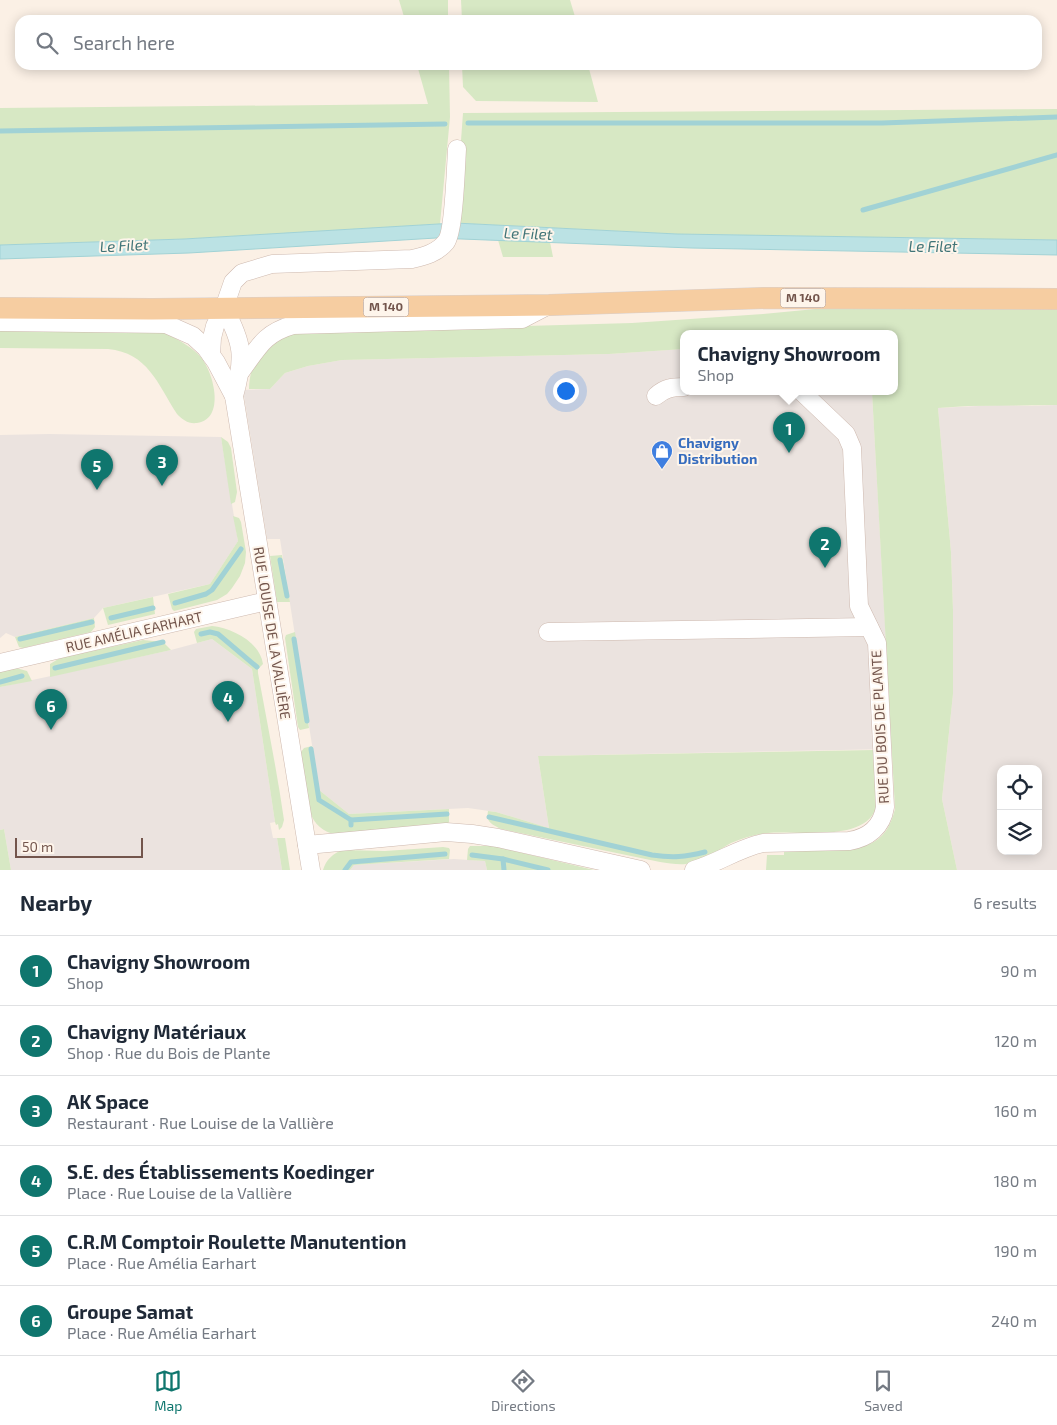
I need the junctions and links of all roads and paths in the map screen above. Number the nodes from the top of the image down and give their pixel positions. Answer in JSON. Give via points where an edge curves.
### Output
{"nodes":[{"id":1,"x":457,"y":149,"type":"dead end"},
{"id":2,"x":1057,"y":299,"type":"edge"},
{"id":3,"x":549,"y":305,"type":"junction"},
{"id":4,"x":0,"y":308,"type":"edge"},
{"id":5,"x":224,"y":308,"type":"junction"},
{"id":6,"x":0,"y":322,"type":"edge"},
{"id":7,"x":212,"y":355,"type":"junction"},
{"id":8,"x":241,"y":372,"type":"junction"},
{"id":9,"x":680,"y":387,"type":"edge"},
{"id":10,"x":805,"y":395,"type":"edge"},
{"id":11,"x":234,"y":396,"type":"junction"},
{"id":12,"x":656,"y":396,"type":"dead end"},
{"id":13,"x":267,"y":601,"type":"junction"},
{"id":14,"x":869,"y":627,"type":"junction"},
{"id":15,"x":548,"y":632,"type":"dead end"},
{"id":16,"x":0,"y":664,"type":"edge"},
{"id":17,"x":307,"y":845,"type":"junction"},
{"id":18,"x":311,"y":870,"type":"edge"},
{"id":19,"x":641,"y":870,"type":"edge"},
{"id":20,"x":694,"y":870,"type":"edge"}],
"edges":[{"from":1,"to":5,"type":"street","via":[[449,235],[431,254],[412,259],[272,264],[242,273],[233,282]]},
{"from":2,"to":3,"type":"main road","number":"M 140","via":[[766,298]]},
{"from":3,"to":5,"type":"main road","number":"M 140"},
{"from":3,"to":8,"type":"street","name":"RUE LOUISE DE LA VALLIÈRE","via":[[522,319],[293,325],[278,329],[267,338]]},
{"from":4,"to":5,"type":"main road","number":"M 140"},
{"from":5,"to":7,"type":"street","via":[[215,326]]},
{"from":5,"to":8,"type":"street","name":"RUE LOUISE DE LA VALLIÈRE","via":[[237,332]]},
{"from":6,"to":7,"type":"street","name":"RUE LOUISE DE LA VALLIÈRE","via":[[166,324],[192,336]]},
{"from":7,"to":11,"type":"street","name":"RUE LOUISE DE LA VALLIÈRE"},
{"from":8,"to":11,"type":"street","name":"RUE LOUISE DE LA VALLIÈRE"},
{"from":9,"to":12,"type":"street","via":[[670,387]]},
{"from":10,"to":14,"type":"street","via":[[850,440],[859,606]]},
{"from":11,"to":13,"type":"street","name":"RUE LOUISE DE LA VALLIÈRE"},
{"from":13,"to":16,"type":"street","name":"RUE AMÉLIA EARHART"},
{"from":13,"to":17,"type":"street","name":"RUE LOUISE DE LA VALLIÈRE"},
{"from":14,"to":15,"type":"street"},
{"from":14,"to":20,"type":"street","name":"RUE DU BOIS DE PLANTE","via":[[877,643],[885,806],[876,829],[860,839],[848,841],[753,845]]},
{"from":17,"to":18,"type":"street","name":"RUE LOUISE DE LA VALLIÈRE"},
{"from":17,"to":19,"type":"street","via":[[459,832]]}]}
